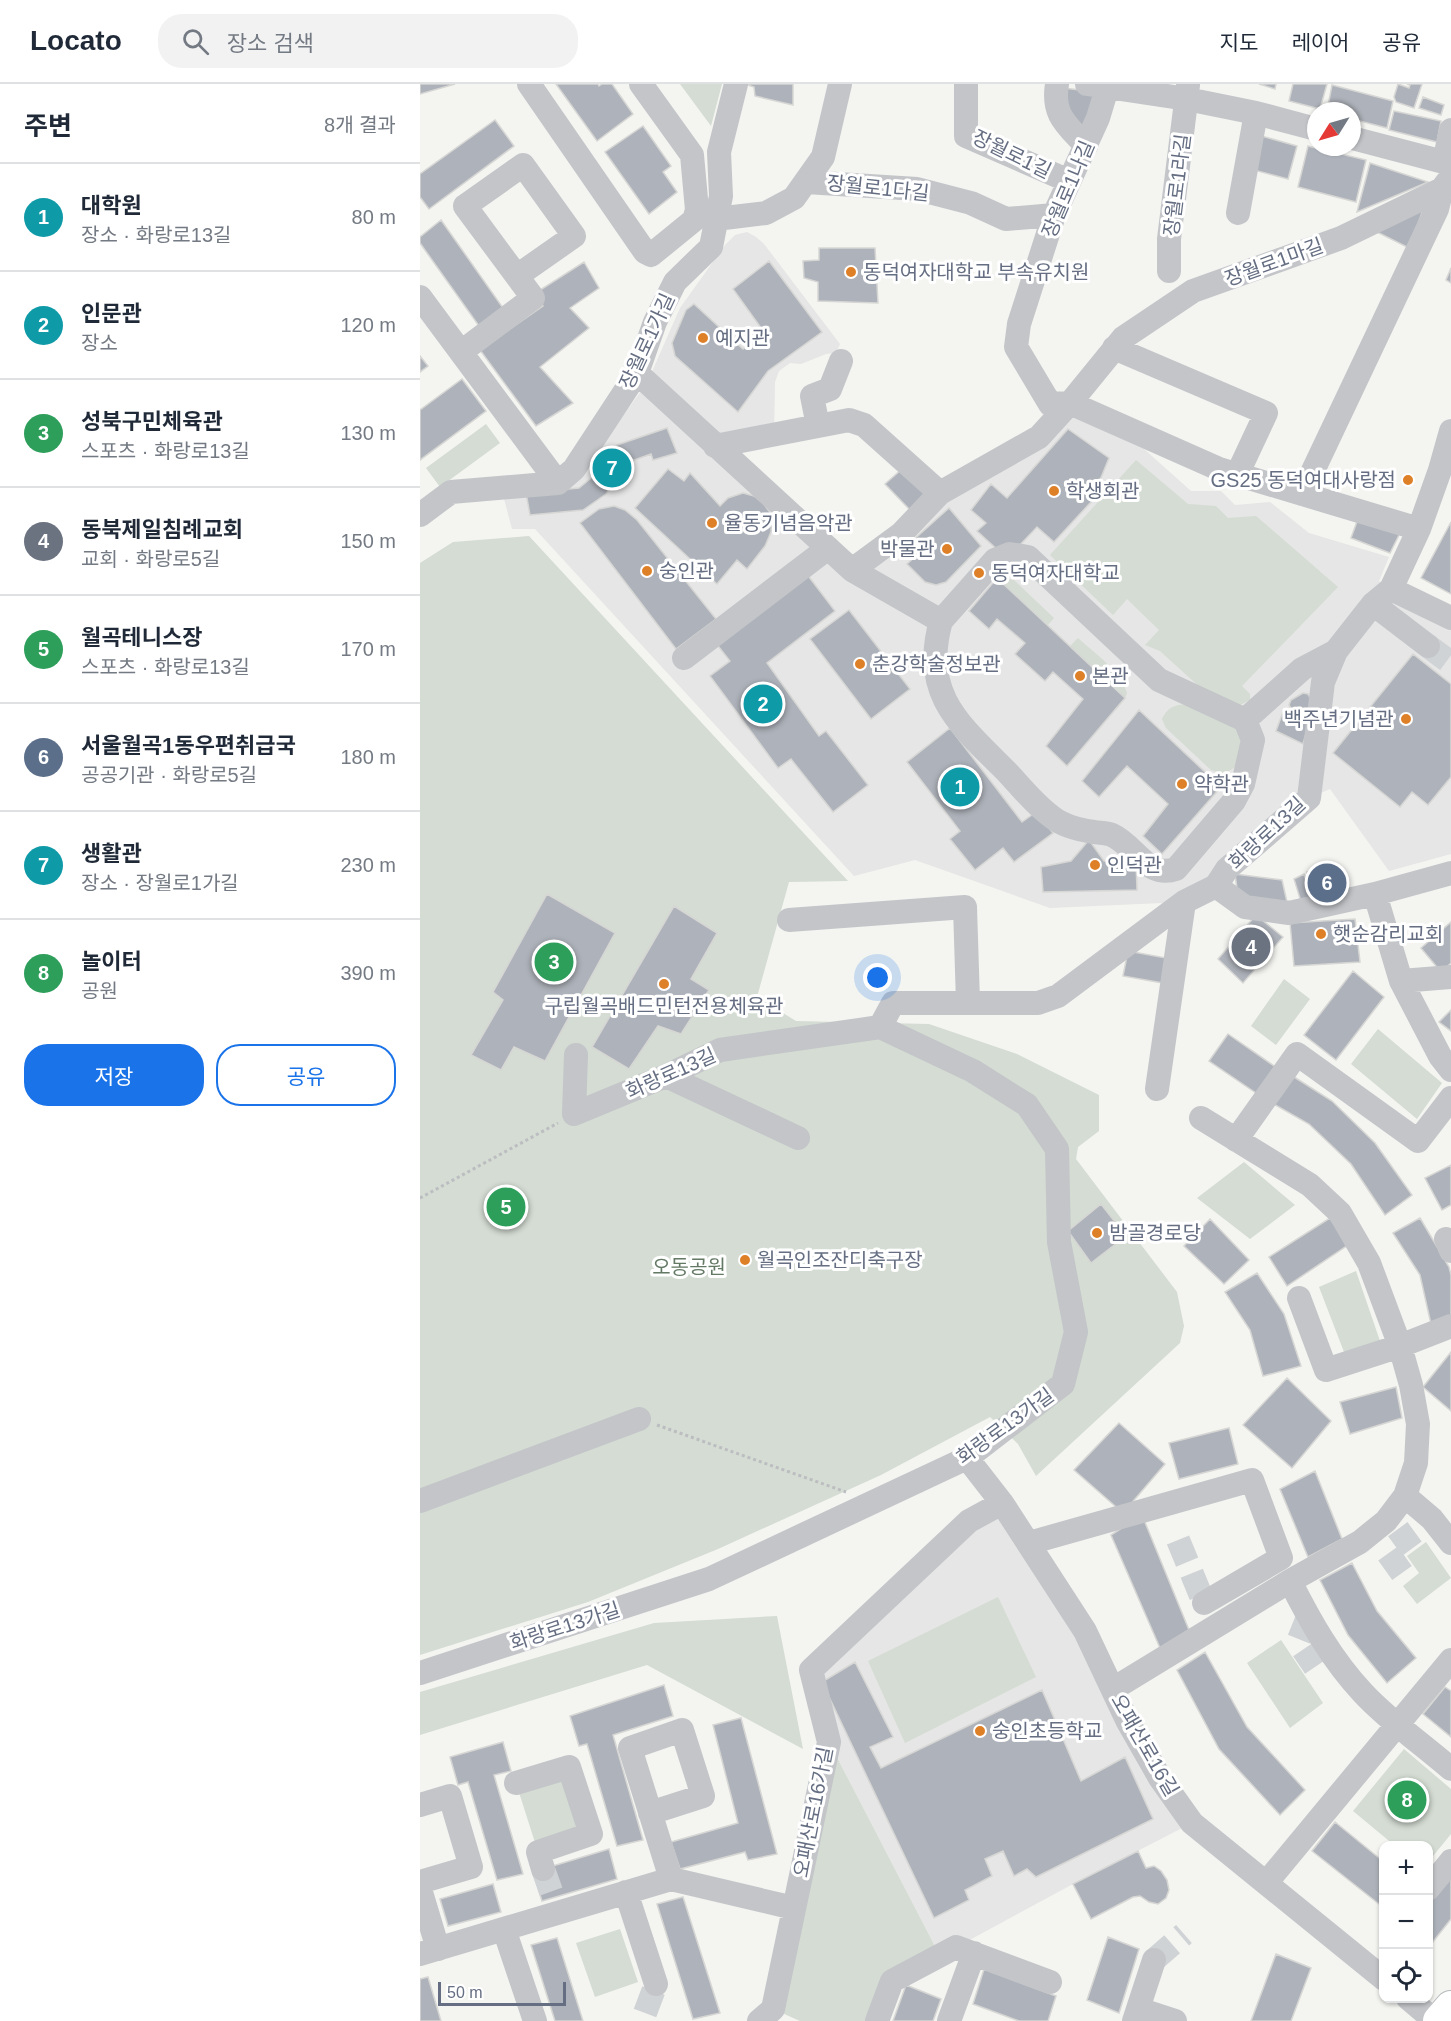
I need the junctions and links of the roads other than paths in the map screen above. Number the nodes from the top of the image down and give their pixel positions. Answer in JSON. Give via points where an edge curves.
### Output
{"nodes":[{"id":1,"x":529,"y":84,"type":"edge"},
{"id":2,"x":641,"y":84,"type":"edge"},
{"id":3,"x":736,"y":84,"type":"edge"},
{"id":4,"x":840,"y":84,"type":"edge"},
{"id":5,"x":966,"y":84,"type":"edge"},
{"id":6,"x":1057,"y":84,"type":"edge"},
{"id":7,"x":1097,"y":86,"type":"edge"},
{"id":8,"x":1188,"y":92,"type":"edge"},
{"id":9,"x":1256,"y":113,"type":"junction"},
{"id":10,"x":1307,"y":127,"type":"edge"},
{"id":11,"x":1451,"y":130,"type":"edge"},
{"id":12,"x":1361,"y":141,"type":"edge"},
{"id":13,"x":1086,"y":146,"type":"junction"},
{"id":14,"x":1447,"y":173,"type":"edge"},
{"id":15,"x":806,"y":182,"type":"junction"},
{"id":16,"x":1069,"y":182,"type":"junction"},
{"id":17,"x":1238,"y":213,"type":"dead end"},
{"id":18,"x":1054,"y":215,"type":"junction"},
{"id":19,"x":716,"y":219,"type":"junction"},
{"id":20,"x":1169,"y":271,"type":"dead end"},
{"id":21,"x":517,"y":276,"type":"junction"},
{"id":22,"x":420,"y":297,"type":"edge"},
{"id":23,"x":1114,"y":348,"type":"junction"},
{"id":24,"x":461,"y":352,"type":"junction"},
{"id":25,"x":841,"y":361,"type":"dead end"},
{"id":26,"x":637,"y":373,"type":"junction"},
{"id":27,"x":1070,"y":403,"type":"junction"},
{"id":28,"x":818,"y":426,"type":"junction"},
{"id":29,"x":1451,"y":431,"type":"edge"},
{"id":30,"x":715,"y":446,"type":"junction"},
{"id":31,"x":1237,"y":475,"type":"junction"},
{"id":32,"x":558,"y":483,"type":"junction"},
{"id":33,"x":940,"y":493,"type":"junction"},
{"id":34,"x":1302,"y":494,"type":"junction"},
{"id":35,"x":420,"y":515,"type":"edge"},
{"id":36,"x":1419,"y":529,"type":"junction"},
{"id":37,"x":828,"y":548,"type":"junction"},
{"id":38,"x":857,"y":567,"type":"junction"},
{"id":39,"x":1382,"y":596,"type":"junction"},
{"id":40,"x":1451,"y":618,"type":"edge"},
{"id":41,"x":941,"y":621,"type":"junction"},
{"id":42,"x":1428,"y":646,"type":"tunnel mouth"},
{"id":43,"x":1336,"y":651,"type":"junction"},
{"id":44,"x":684,"y":658,"type":"dead end"},
{"id":45,"x":1302,"y":669,"type":"junction"},
{"id":46,"x":1323,"y":682,"type":"junction"},
{"id":47,"x":1245,"y":720,"type":"junction"},
{"id":48,"x":1451,"y":873,"type":"edge"},
{"id":49,"x":1216,"y":886,"type":"junction"},
{"id":50,"x":1375,"y":894,"type":"junction"},
{"id":51,"x":1184,"y":902,"type":"junction"},
{"id":52,"x":789,"y":920,"type":"dead end"},
{"id":53,"x":1451,"y":977,"type":"edge"},
{"id":54,"x":1401,"y":981,"type":"junction"},
{"id":55,"x":968,"y":1002,"type":"junction"},
{"id":56,"x":880,"y":1027,"type":"junction"},
{"id":57,"x":576,"y":1055,"type":"dead end"},
{"id":58,"x":1451,"y":1070,"type":"edge"},
{"id":59,"x":666,"y":1076,"type":"junction"},
{"id":60,"x":1157,"y":1089,"type":"dead end"},
{"id":61,"x":1451,"y":1098,"type":"edge"},
{"id":62,"x":1201,"y":1118,"type":"dead end"},
{"id":63,"x":798,"y":1138,"type":"dead end"},
{"id":64,"x":1236,"y":1140,"type":"junction"},
{"id":65,"x":1299,"y":1298,"type":"dead end"},
{"id":66,"x":1451,"y":1326,"type":"edge"},
{"id":67,"x":1400,"y":1346,"type":"junction"},
{"id":68,"x":639,"y":1419,"type":"road end"},
{"id":69,"x":967,"y":1458,"type":"junction"},
{"id":70,"x":1405,"y":1496,"type":"junction"},
{"id":71,"x":420,"y":1501,"type":"edge"},
{"id":72,"x":1002,"y":1503,"type":"junction"},
{"id":73,"x":1029,"y":1543,"type":"junction"},
{"id":74,"x":1451,"y":1543,"type":"edge"},
{"id":75,"x":1290,"y":1581,"type":"junction"},
{"id":76,"x":1204,"y":1603,"type":"dead end"},
{"id":77,"x":1451,"y":1660,"type":"edge"},
{"id":78,"x":420,"y":1673,"type":"edge"},
{"id":79,"x":1113,"y":1689,"type":"junction"},
{"id":80,"x":1398,"y":1724,"type":"junction"},
{"id":81,"x":1451,"y":1769,"type":"edge"},
{"id":82,"x":516,"y":1783,"type":"dead end"},
{"id":83,"x":420,"y":1805,"type":"edge"},
{"id":84,"x":650,"y":1813,"type":"dead end"},
{"id":85,"x":1451,"y":1861,"type":"edge"},
{"id":86,"x":543,"y":1869,"type":"tunnel mouth"},
{"id":87,"x":671,"y":1879,"type":"junction"},
{"id":88,"x":420,"y":1882,"type":"edge"},
{"id":89,"x":1266,"y":1883,"type":"junction"},
{"id":90,"x":1433,"y":1883,"type":"edge"},
{"id":91,"x":420,"y":1889,"type":"edge"},
{"id":92,"x":626,"y":1892,"type":"junction"},
{"id":93,"x":794,"y":1908,"type":"junction"},
{"id":94,"x":504,"y":1929,"type":"junction"},
{"id":95,"x":429,"y":1952,"type":"edge"},
{"id":96,"x":974,"y":1953,"type":"junction"},
{"id":97,"x":1154,"y":1960,"type":"tunnel mouth"},
{"id":98,"x":1379,"y":1976,"type":"edge"},
{"id":99,"x":1050,"y":1982,"type":"dead end"},
{"id":100,"x":656,"y":1983,"type":"tunnel mouth"},
{"id":101,"x":1414,"y":2003,"type":"edge"},
{"id":102,"x":1451,"y":2007,"type":"edge"},
{"id":103,"x":1136,"y":2015,"type":"edge"},
{"id":104,"x":951,"y":2020,"type":"edge"},
{"id":105,"x":535,"y":2021,"type":"edge"},
{"id":106,"x":759,"y":2021,"type":"edge"},
{"id":107,"x":877,"y":2021,"type":"edge"},
{"id":108,"x":1175,"y":2021,"type":"edge"},
{"id":109,"x":1437,"y":2021,"type":"edge"}],
"edges":[{"from":1,"to":2,"type":"street","via":[[645,252],[651,255],[694,220],[697,210],[692,155]]},
{"from":3,"to":19,"type":"street","via":[[719,152],[721,196]]},
{"from":4,"to":15,"type":"street","via":[[823,157]]},
{"from":5,"to":16,"type":"street","name":"장월로1길","via":[[966,136]]},
{"from":6,"to":13,"type":"street","via":[[1057,111]]},
{"from":7,"to":8,"type":"street"},
{"from":7,"to":13,"type":"street","name":"장월로1나길","via":[[1098,118]]},
{"from":8,"to":9,"type":"street"},
{"from":8,"to":20,"type":"street","name":"장월로1라길","via":[[1169,239]]},
{"from":9,"to":10,"type":"street"},
{"from":9,"to":17,"type":"street"},
{"from":11,"to":14,"type":"street"},
{"from":12,"to":14,"type":"street"},
{"from":13,"to":16,"type":"street","name":"장월로1나길"},
{"from":14,"to":23,"type":"street","name":"장월로1마길","via":[[1341,238],[1193,291]]},
{"from":14,"to":34,"type":"street","via":[[1437,209]]},
{"from":15,"to":18,"type":"street","name":"장월로1다길","via":[[917,189],[971,202],[1006,219]]},
{"from":15,"to":19,"type":"street","via":[[794,198],[766,213]]},
{"from":16,"to":18,"type":"street","name":"장월로1나길"},
{"from":18,"to":27,"type":"street","name":"장월로1나길","via":[[1019,324],[1016,347],[1050,404]]},
{"from":19,"to":26,"type":"street","name":"장월로1가길","via":[[711,247],[675,282],[655,321]]},
{"from":21,"to":21,"type":"street","via":[[465,207],[523,165],[574,236]]},
{"from":21,"to":24,"type":"street","via":[[533,298]]},
{"from":22,"to":24,"type":"street"},
{"from":23,"to":27,"type":"street","name":"장월로1마길"},
{"from":23,"to":31,"type":"street","via":[[1266,413]]},
{"from":24,"to":32,"type":"street"},
{"from":25,"to":28,"type":"street","via":[[830,389],[812,396]]},
{"from":26,"to":30,"type":"street"},
{"from":26,"to":32,"type":"street","name":"장월로1가길","via":[[574,470]]},
{"from":27,"to":31,"type":"street"},
{"from":27,"to":33,"type":"street","name":"장월로1마길","via":[[1039,437]]},
{"from":28,"to":30,"type":"street"},
{"from":28,"to":33,"type":"street","via":[[849,420],[864,425]]},
{"from":29,"to":36,"type":"street","name":"화랑로13길"},
{"from":30,"to":37,"type":"street"},
{"from":31,"to":34,"type":"street"},
{"from":32,"to":35,"type":"street","via":[[451,492]]},
{"from":33,"to":38,"type":"street","name":"장월로1마길","via":[[901,534]]},
{"from":34,"to":36,"type":"street"},
{"from":36,"to":39,"type":"street","name":"화랑로13길"},
{"from":37,"to":38,"type":"street"},
{"from":37,"to":44,"type":"street"},
{"from":38,"to":41,"type":"street"},
{"from":39,"to":40,"type":"street"},
{"from":39,"to":42,"type":"street"},
{"from":39,"to":43,"type":"street","name":"화랑로13길"},
{"from":41,"to":47,"type":"street","via":[[995,560],[1010,554],[1028,557],[1159,680]]},
{"from":41,"to":47,"type":"street","via":[[935,642],[939,686],[947,707],[962,728],[1052,818],[1072,827],[1111,835],[1153,869],[1166,873],[1176,869],[1234,801],[1243,784],[1253,740]]},
{"from":43,"to":45,"type":"street"},
{"from":43,"to":46,"type":"street","name":"화랑로13길"},
{"from":45,"to":46,"type":"street"},
{"from":45,"to":47,"type":"street"},
{"from":46,"to":49,"type":"street","name":"화랑로13길","via":[[1309,798],[1227,869]]},
{"from":48,"to":50,"type":"street"},
{"from":49,"to":50,"type":"street","via":[[1245,907],[1289,912]]},
{"from":49,"to":51,"type":"street","name":"화랑로13길"},
{"from":50,"to":54,"type":"street"},
{"from":51,"to":55,"type":"street","name":"화랑로13길","via":[[1058,996],[1038,1003]]},
{"from":51,"to":60,"type":"street"},
{"from":52,"to":55,"type":"street","via":[[965,907]]},
{"from":53,"to":54,"type":"street"},
{"from":54,"to":58,"type":"street"},
{"from":55,"to":56,"type":"street","name":"화랑로13길","via":[[893,1003]]},
{"from":56,"to":59,"type":"street","name":"화랑로13길","via":[[720,1050]]},
{"from":56,"to":69,"type":"street","name":"화랑로13가길","via":[[973,1071],[1027,1105],[1057,1149],[1059,1242],[1076,1332],[1063,1384]]},
{"from":57,"to":59,"type":"street","name":"화랑로13길","via":[[574,1114]]},
{"from":59,"to":63,"type":"street"},
{"from":61,"to":64,"type":"street","via":[[1418,1141],[1297,1054]]},
{"from":62,"to":64,"type":"street"},
{"from":64,"to":67,"type":"street","via":[[1310,1185],[1340,1213],[1369,1263]]},
{"from":65,"to":67,"type":"street","via":[[1326,1370]]},
{"from":66,"to":67,"type":"street"},
{"from":67,"to":70,"type":"street","via":[[1418,1424],[1416,1463]]},
{"from":68,"to":71,"type":"street"},
{"from":69,"to":72,"type":"street","name":"오패산로16길"},
{"from":69,"to":78,"type":"street","name":"화랑로13가길","via":[[709,1579]]},
{"from":70,"to":74,"type":"street","via":[[1432,1519]]},
{"from":70,"to":75,"type":"street","via":[[1386,1521],[1359,1542]]},
{"from":72,"to":73,"type":"street","name":"오패산로16길"},
{"from":72,"to":93,"type":"street","name":"오패산로16가길","via":[[969,1521],[811,1670],[829,1743]]},
{"from":73,"to":76,"type":"street","via":[[1252,1480],[1281,1558]]},
{"from":73,"to":79,"type":"street","name":"오패산로16길","via":[[1085,1631]]},
{"from":75,"to":79,"type":"street"},
{"from":75,"to":80,"type":"street","via":[[1333,1658],[1364,1694]]},
{"from":77,"to":80,"type":"street"},
{"from":79,"to":89,"type":"street","name":"오패산로16길","via":[[1160,1778],[1192,1824]]},
{"from":80,"to":81,"type":"street"},
{"from":80,"to":89,"type":"street"},
{"from":82,"to":86,"type":"street","via":[[569,1767],[591,1834],[538,1852]]},
{"from":83,"to":88,"type":"street","via":[[450,1796],[471,1867]]},
{"from":84,"to":87,"type":"street"},
{"from":85,"to":90,"type":"street"},
{"from":87,"to":92,"type":"street"},
{"from":87,"to":93,"type":"street"},
{"from":89,"to":98,"type":"street","name":"오패산로16길"},
{"from":91,"to":95,"type":"street"},
{"from":92,"to":94,"type":"street","via":[[555,1905]]},
{"from":92,"to":100,"type":"street"},
{"from":93,"to":106,"type":"street","name":"오패산로16가길","via":[[773,2009]]},
{"from":94,"to":95,"type":"street"},
{"from":94,"to":105,"type":"street"},
{"from":96,"to":99,"type":"street"},
{"from":96,"to":104,"type":"street"},
{"from":96,"to":107,"type":"street","via":[[956,1947],[892,1981]]},
{"from":97,"to":103,"type":"street"},
{"from":101,"to":109,"type":"street"},
{"from":102,"to":109,"type":"main road"},
{"from":103,"to":108,"type":"street"}]}
